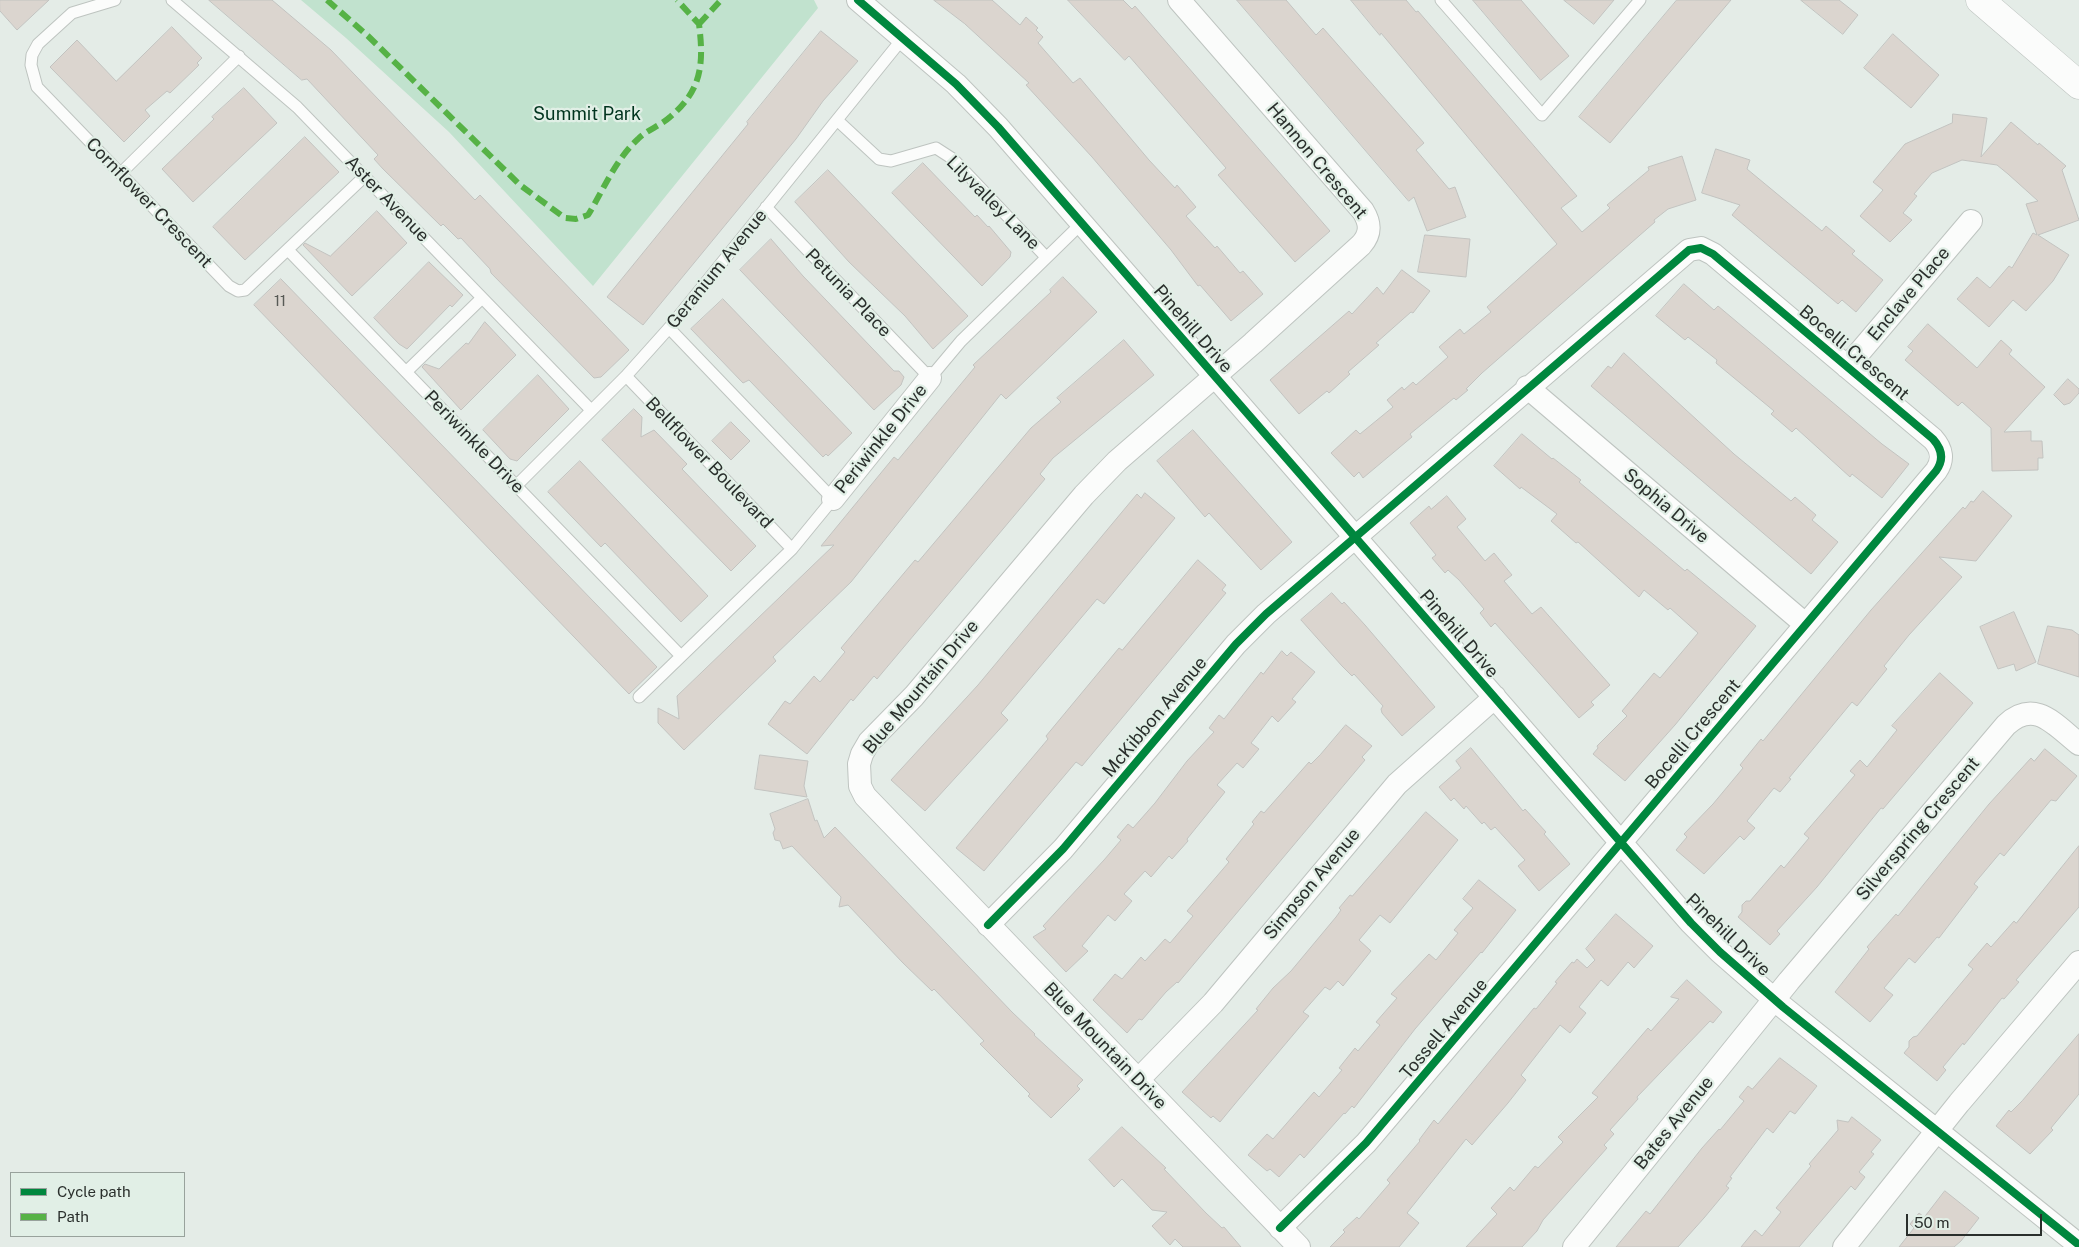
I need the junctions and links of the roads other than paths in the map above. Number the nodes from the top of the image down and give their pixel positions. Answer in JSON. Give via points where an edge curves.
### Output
{"nodes":[{"id":1,"x":116,"y":0,"type":"edge"},
{"id":2,"x":172,"y":0,"type":"edge"},
{"id":3,"x":858,"y":0,"type":"edge"},
{"id":4,"x":1179,"y":0,"type":"edge"},
{"id":5,"x":1441,"y":0,"type":"edge"},
{"id":6,"x":1640,"y":0,"type":"edge"},
{"id":7,"x":1980,"y":0,"type":"edge"},
{"id":8,"x":903,"y":38,"type":"junction"},
{"id":9,"x":239,"y":56,"type":"junction"},
{"id":10,"x":2079,"y":85,"type":"edge"},
{"id":11,"x":837,"y":120,"type":"junction"},
{"id":12,"x":121,"y":173,"type":"junction"},
{"id":13,"x":365,"y":176,"type":"junction"},
{"id":14,"x":766,"y":207,"type":"junction"},
{"id":15,"x":1971,"y":221,"type":"dead end"},
{"id":16,"x":1082,"y":223,"type":"junction"},
{"id":17,"x":288,"y":250,"type":"junction"},
{"id":18,"x":1046,"y":257,"type":"junction"},
{"id":19,"x":482,"y":298,"type":"junction"},
{"id":20,"x":668,"y":328,"type":"junction"},
{"id":21,"x":1847,"y":367,"type":"junction"},
{"id":22,"x":406,"y":372,"type":"junction"},
{"id":23,"x":626,"y":376,"type":"junction"},
{"id":24,"x":1214,"y":376,"type":"junction"},
{"id":25,"x":930,"y":378,"type":"junction"},
{"id":26,"x":1527,"y":387,"type":"junction"},
{"id":27,"x":591,"y":410,"type":"junction"},
{"id":28,"x":516,"y":486,"type":"junction"},
{"id":29,"x":833,"y":499,"type":"junction"},
{"id":30,"x":1355,"y":538,"type":"junction"},
{"id":31,"x":792,"y":549,"type":"junction"},
{"id":32,"x":1805,"y":624,"type":"junction"},
{"id":33,"x":680,"y":656,"type":"junction"},
{"id":34,"x":639,"y":697,"type":"dead end"},
{"id":35,"x":1495,"y":697,"type":"junction"},
{"id":36,"x":2079,"y":744,"type":"edge"},
{"id":37,"x":1621,"y":842,"type":"junction"},
{"id":38,"x":988,"y":926,"type":"junction"},
{"id":39,"x":2079,"y":962,"type":"edge"},
{"id":40,"x":1774,"y":999,"type":"junction"},
{"id":41,"x":1138,"y":1080,"type":"junction"},
{"id":42,"x":1937,"y":1130,"type":"junction"},
{"id":43,"x":1280,"y":1228,"type":"junction"},
{"id":44,"x":2079,"y":1245,"type":"edge"},
{"id":45,"x":1299,"y":1247,"type":"edge"},
{"id":46,"x":1574,"y":1247,"type":"edge"},
{"id":47,"x":1844,"y":1247,"type":"edge"}],
"edges":[{"from":1,"to":12,"type":"lane","name":"Cornflower Crescent","via":[[72,13],[38,44],[31,66],[37,87]]},
{"from":2,"to":9,"type":"lane","name":"Aster Avenue"},
{"from":3,"to":8,"type":"street","name":"Pinehill Drive"},
{"from":4,"to":24,"type":"street","name":"Hannon Crescent","via":[[1363,211],[1369,224],[1368,235],[1361,245]]},
{"from":5,"to":6,"type":"lane","via":[[1542,115]]},
{"from":7,"to":10,"type":"main road"},
{"from":8,"to":11,"type":"lane","name":"Geranium Avenue"},
{"from":8,"to":16,"type":"street","name":"Pinehill Drive","via":[[973,100]]},
{"from":9,"to":12,"type":"lane"},
{"from":9,"to":13,"type":"lane","name":"Aster Avenue","via":[[297,107]]},
{"from":11,"to":14,"type":"lane","name":"Geranium Avenue"},
{"from":11,"to":18,"type":"lane","name":"Lilyvalley Lane","via":[[879,159],[891,161],[929,148],[942,151]]},
{"from":12,"to":17,"type":"lane","name":"Cornflower Crescent","via":[[229,286],[238,291],[245,290]]},
{"from":13,"to":17,"type":"lane","name":"Cornflower Crescent"},
{"from":13,"to":19,"type":"lane","name":"Aster Avenue"},
{"from":14,"to":20,"type":"lane","name":"Geranium Avenue"},
{"from":14,"to":25,"type":"lane","name":"Petunia Place"},
{"from":15,"to":21,"type":"street","name":"Enclave Place"},
{"from":16,"to":18,"type":"lane","name":"Periwinkle Drive"},
{"from":16,"to":24,"type":"street","name":"Pinehill Drive"},
{"from":17,"to":22,"type":"lane","name":"Periwinkle Drive"},
{"from":18,"to":25,"type":"lane","name":"Periwinkle Drive","via":[[962,341]]},
{"from":19,"to":22,"type":"lane"},
{"from":19,"to":27,"type":"lane","name":"Aster Avenue"},
{"from":20,"to":23,"type":"lane","name":"Geranium Avenue"},
{"from":20,"to":29,"type":"lane"},
{"from":21,"to":26,"type":"street","name":"Bocelli Crescent","via":[[1713,254],[1698,248],[1683,254]]},
{"from":21,"to":32,"type":"street","name":"Bocelli Crescent","via":[[1933,439],[1940,450],[1941,461],[1936,471]]},
{"from":22,"to":28,"type":"lane","name":"Periwinkle Drive"},
{"from":23,"to":27,"type":"lane","name":"Geranium Avenue"},
{"from":23,"to":31,"type":"lane","name":"Bellflower Boulevard"},
{"from":24,"to":30,"type":"street","name":"Pinehill Drive"},
{"from":24,"to":38,"type":"street","name":"Blue Mountain Drive","via":[[1117,461],[1084,495],[862,754],[858,775],[864,796]]},
{"from":25,"to":29,"type":"street","name":"Periwinkle Drive"},
{"from":26,"to":30,"type":"street","name":"Bocelli Crescent"},
{"from":26,"to":32,"type":"street","name":"Sophia Drive"},
{"from":27,"to":28,"type":"lane","name":"Geranium Avenue"},
{"from":28,"to":33,"type":"lane","name":"Periwinkle Drive"},
{"from":29,"to":31,"type":"lane","name":"Periwinkle Drive"},
{"from":30,"to":35,"type":"street","name":"Pinehill Drive"},
{"from":30,"to":38,"type":"street","name":"McKibbon Avenue","via":[[1250,628],[1063,849]]},
{"from":31,"to":33,"type":"lane","name":"Periwinkle Drive"},
{"from":32,"to":37,"type":"street","name":"Bocelli Crescent"},
{"from":33,"to":34,"type":"lane","name":"Periwinkle Drive"},
{"from":35,"to":37,"type":"street","name":"Pinehill Drive"},
{"from":35,"to":41,"type":"street","name":"Simpson Avenue","via":[[1397,784],[1213,1003]]},
{"from":36,"to":40,"type":"street","name":"Silverspring Crescent","via":[[2044,716],[2028,713],[2012,719]]},
{"from":37,"to":40,"type":"street","name":"Pinehill Drive","via":[[1691,923]]},
{"from":37,"to":43,"type":"street","name":"Tossell Avenue","via":[[1366,1143]]},
{"from":38,"to":41,"type":"street","name":"Blue Mountain Drive"},
{"from":39,"to":42,"type":"street"},
{"from":40,"to":42,"type":"street","name":"Pinehill Drive"},
{"from":40,"to":46,"type":"street","name":"Bates Avenue"},
{"from":41,"to":43,"type":"street","name":"Blue Mountain Drive"},
{"from":42,"to":44,"type":"street","name":"Pinehill Drive"},
{"from":42,"to":47,"type":"street"},
{"from":43,"to":45,"type":"street","name":"Blue Mountain Drive"}]}
